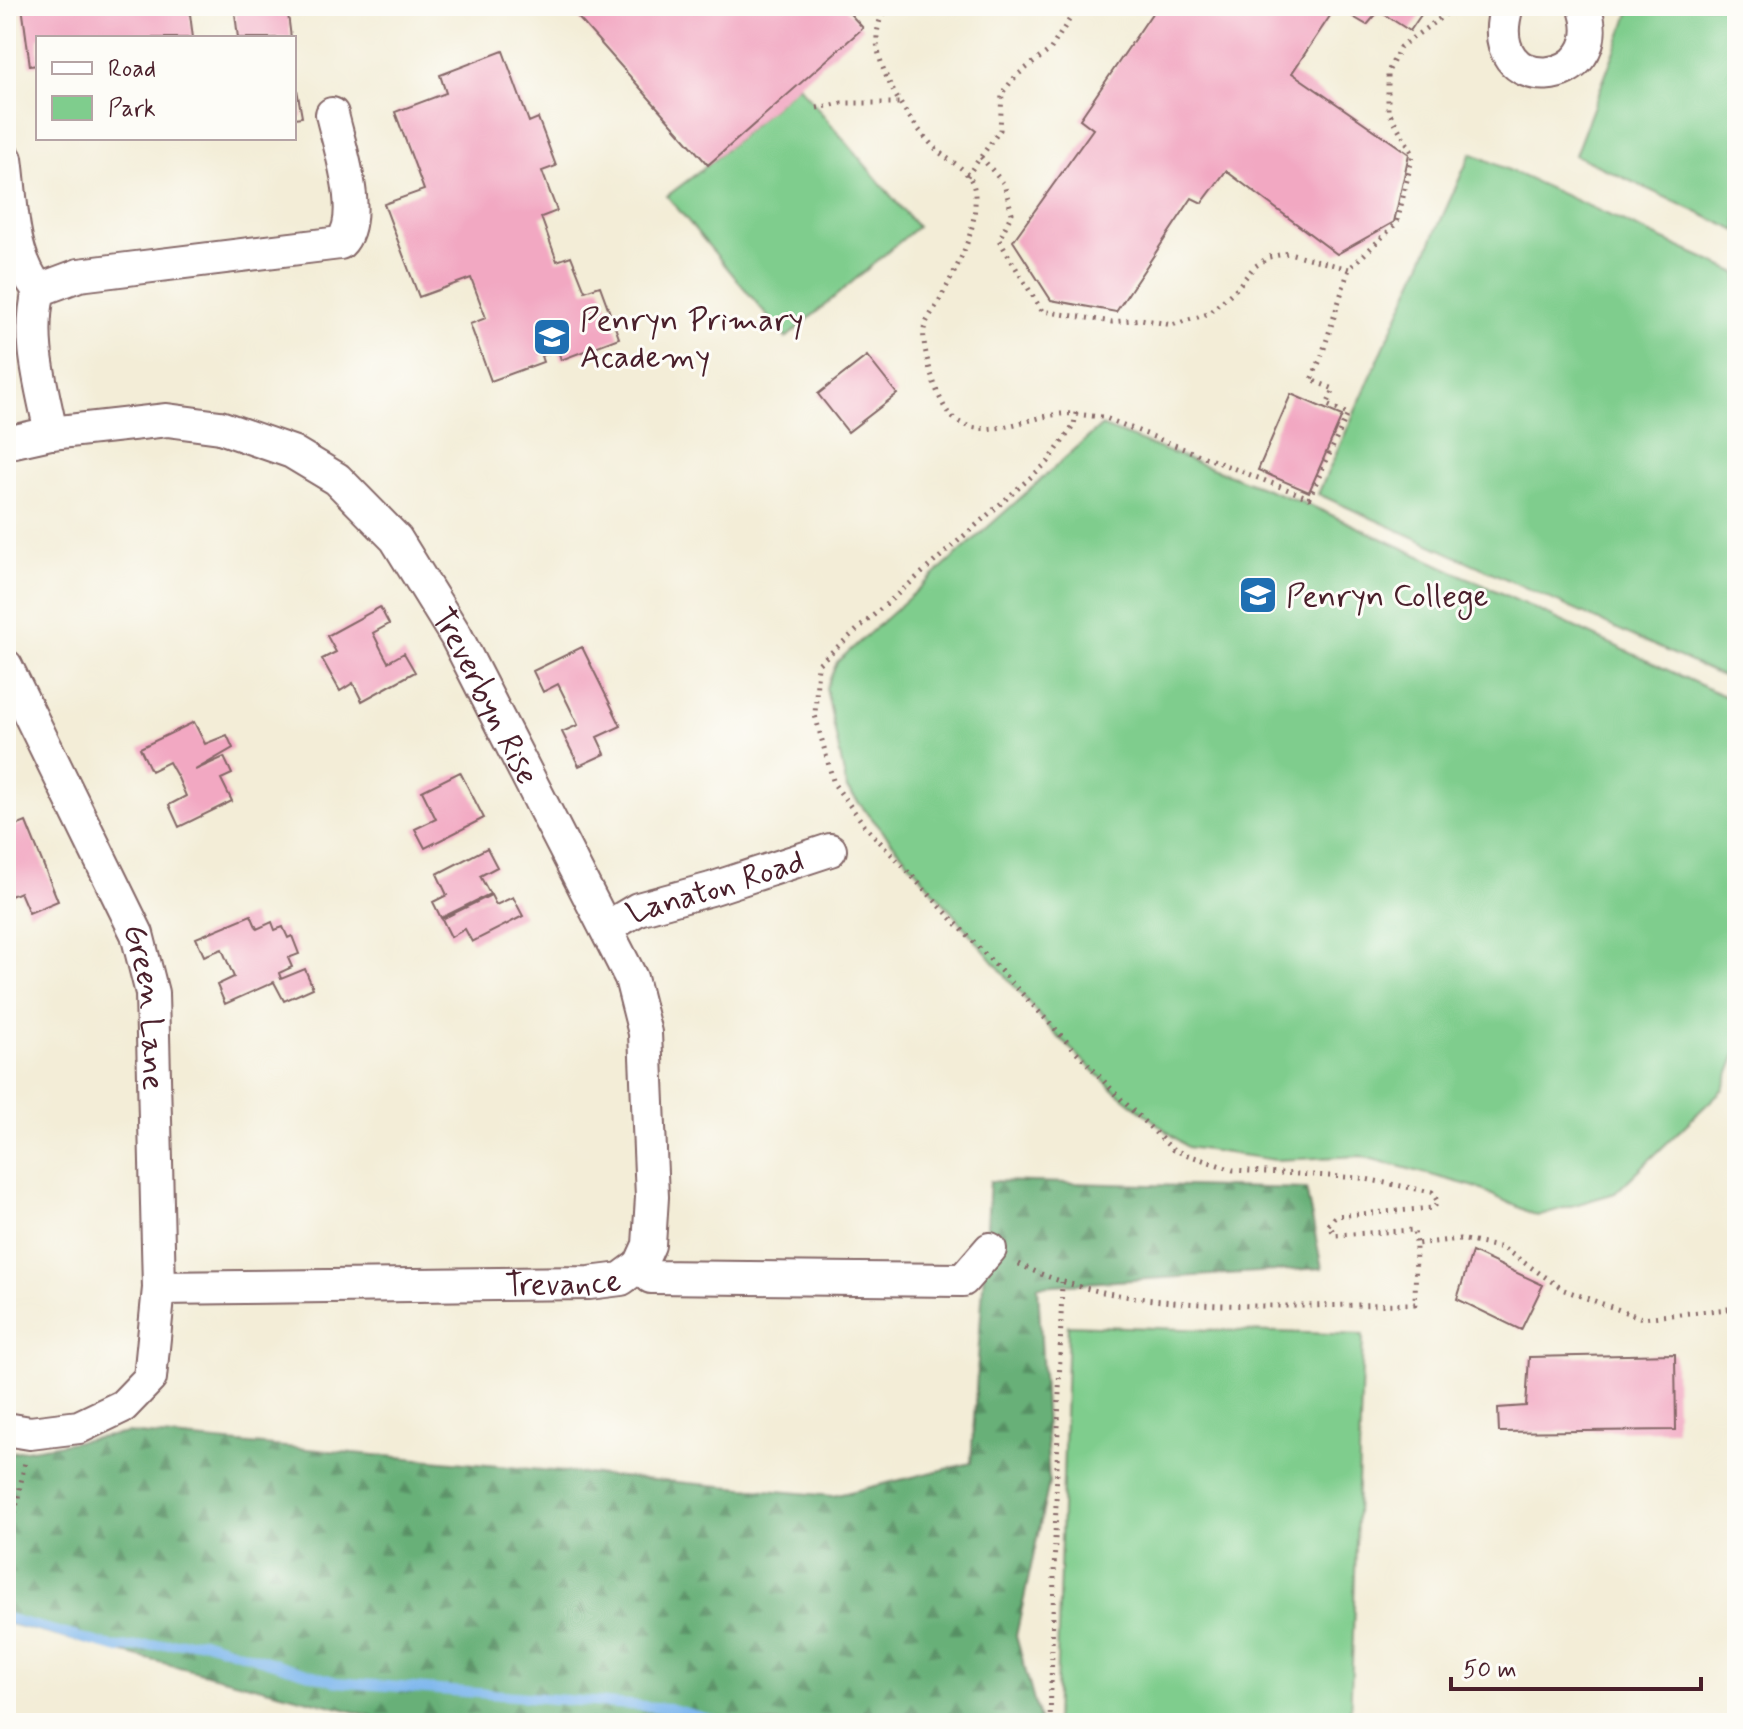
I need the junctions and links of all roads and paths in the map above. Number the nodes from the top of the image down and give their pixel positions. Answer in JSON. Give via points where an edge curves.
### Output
{"nodes":[{"id":1,"x":886,"y":6,"type":"edge"},
{"id":2,"x":1078,"y":6,"type":"edge"},
{"id":3,"x":1457,"y":6,"type":"edge"},
{"id":4,"x":1507,"y":6,"type":"edge"},
{"id":5,"x":1584,"y":6,"type":"edge"},
{"id":6,"x":900,"y":103,"type":"junction"},
{"id":7,"x":817,"y":108,"type":"dead end"},
{"id":8,"x":332,"y":114,"type":"dead end"},
{"id":9,"x":981,"y":157,"type":"junction"},
{"id":10,"x":6,"y":159,"type":"edge"},
{"id":11,"x":967,"y":176,"type":"junction"},
{"id":12,"x":1349,"y":269,"type":"junction"},
{"id":13,"x":39,"y":290,"type":"junction"},
{"id":14,"x":1076,"y":413,"type":"junction"},
{"id":15,"x":51,"y":433,"type":"junction"},
{"id":16,"x":6,"y":443,"type":"edge"},
{"id":17,"x":8,"y":675,"type":"edge"},
{"id":18,"x":830,"y":850,"type":"dead end"},
{"id":19,"x":606,"y":928,"type":"junction"},
{"id":20,"x":1416,"y":1244,"type":"junction"},
{"id":21,"x":990,"y":1249,"type":"joint"},
{"id":22,"x":640,"y":1265,"type":"junction"},
{"id":23,"x":1062,"y":1282,"type":"junction"},
{"id":24,"x":159,"y":1288,"type":"junction"},
{"id":25,"x":1737,"y":1308,"type":"edge"},
{"id":26,"x":18,"y":1431,"type":"edge"},
{"id":27,"x":6,"y":1535,"type":"edge"},
{"id":28,"x":1050,"y":1723,"type":"edge"}],
"edges":[{"from":1,"to":6,"type":"path","via":[[877,37],[880,58]]},
{"from":2,"to":9,"type":"path","via":[[1050,50],[1002,93],[1000,130]]},
{"from":3,"to":12,"type":"path","via":[[1400,47],[1388,72],[1388,110],[1413,154],[1397,223]]},
{"from":4,"to":5,"type":"street","via":[[1501,25],[1504,49],[1519,67],[1542,74],[1563,71],[1579,60],[1588,38]]},
{"from":6,"to":7,"type":"path"},
{"from":6,"to":11,"type":"path"},
{"from":8,"to":13,"type":"street","via":[[351,199],[351,222],[340,243],[79,275]]},
{"from":9,"to":11,"type":"path"},
{"from":9,"to":12,"type":"path","via":[[1004,184],[1012,213],[999,240],[1042,311],[1172,325],[1208,314],[1269,257],[1289,253]]},
{"from":10,"to":13,"type":"street","via":[[20,259]]},
{"from":11,"to":14,"type":"path","via":[[975,191],[974,228],[924,330],[942,406],[962,424],[988,430]]},
{"from":12,"to":14,"type":"path","via":[[1311,380],[1334,389],[1327,405],[1348,414],[1309,498],[1103,417]]},
{"from":13,"to":15,"type":"street","via":[[32,315],[33,343]]},
{"from":14,"to":20,"type":"path","via":[[1074,425],[1048,462],[818,664],[815,715],[834,784],[865,826],[1173,1150],[1233,1170],[1360,1178],[1432,1192],[1438,1202],[1433,1208],[1335,1216],[1328,1225],[1336,1235],[1414,1230]]},
{"from":15,"to":16,"type":"street","name":"Treverbyn Rise"},
{"from":15,"to":19,"type":"street","name":"Treverbyn Rise","via":[[167,420],[220,427],[292,452],[337,479],[396,539],[456,636]]},
{"from":17,"to":24,"type":"street","name":"Green Lane","via":[[137,934],[152,993]]},
{"from":18,"to":19,"type":"street","name":"Lanaton Road","via":[[638,909]]},
{"from":19,"to":22,"type":"street","name":"Treverbyn Rise","via":[[631,978],[645,1033],[652,1197],[649,1245]]},
{"from":20,"to":23,"type":"path","via":[[1415,1304],[1147,1300]]},
{"from":20,"to":25,"type":"path","via":[[1460,1239],[1503,1248],[1564,1290],[1642,1318]]},
{"from":21,"to":22,"type":"street","name":"Trevance","via":[[963,1280],[651,1277]]},
{"from":21,"to":23,"type":"path"},
{"from":22,"to":24,"type":"street","name":"Trevance","via":[[621,1279],[589,1283]]},
{"from":23,"to":28,"type":"path"},
{"from":24,"to":26,"type":"street","name":"Green Lane","via":[[150,1378],[123,1406],[79,1427]]},
{"from":26,"to":27,"type":"path","via":[[14,1518]]}]}
